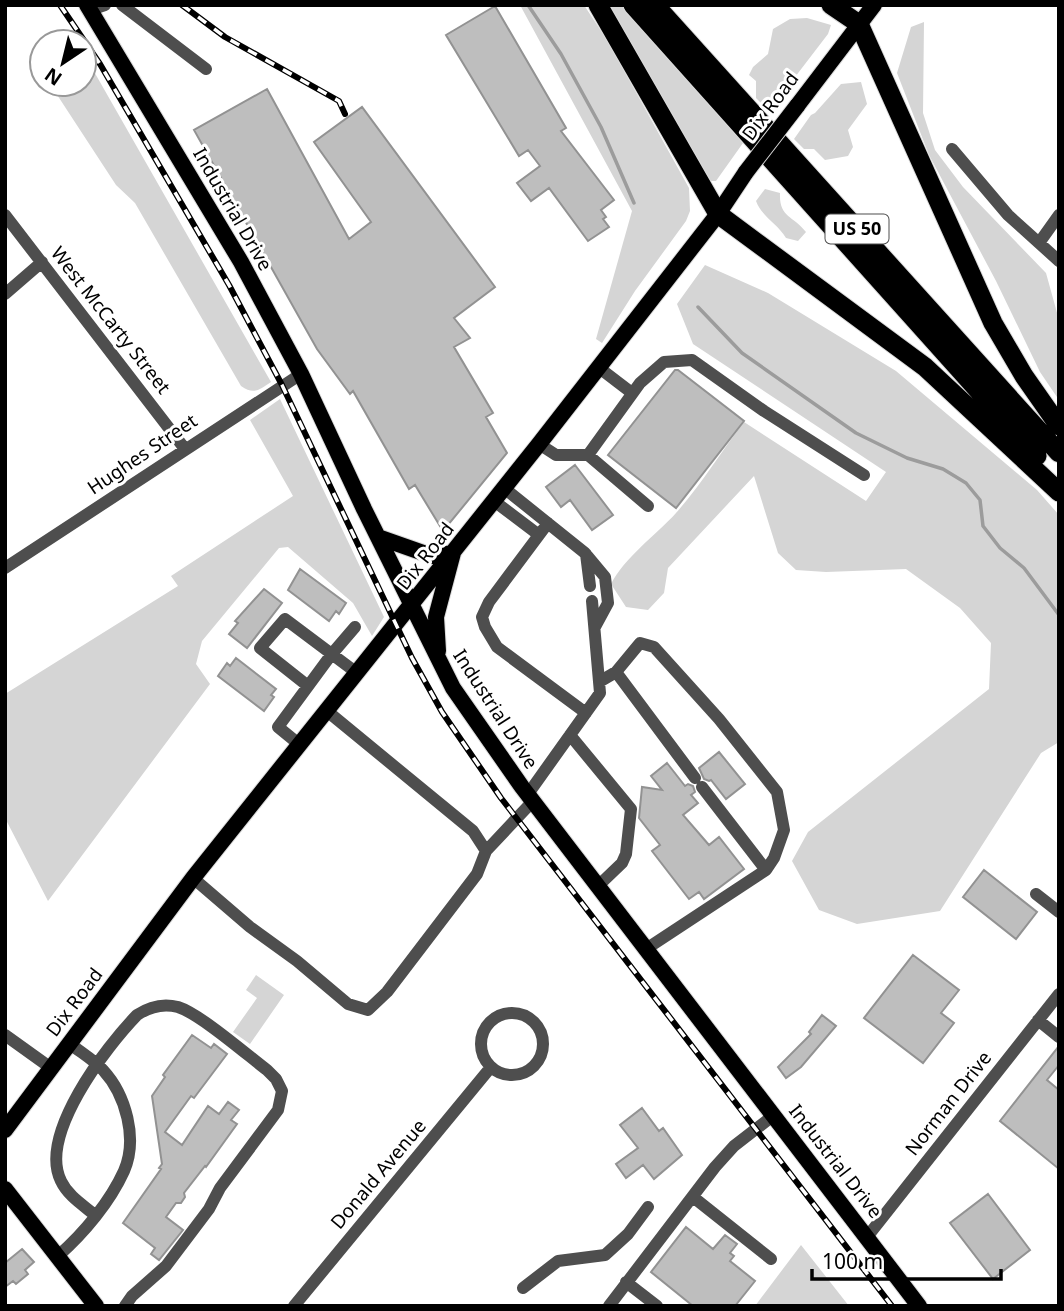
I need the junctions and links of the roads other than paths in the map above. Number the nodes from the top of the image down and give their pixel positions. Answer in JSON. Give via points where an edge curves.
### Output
{"nodes":[{"id":1,"x":122,"y":5,"type":"edge"},
{"id":2,"x":598,"y":5,"type":"edge"},
{"id":3,"x":633,"y":5,"type":"edge"},
{"id":4,"x":655,"y":5,"type":"edge"},
{"id":5,"x":831,"y":5,"type":"edge"},
{"id":6,"x":874,"y":5,"type":"edge"},
{"id":7,"x":94,"y":7,"type":"edge"},
{"id":8,"x":859,"y":24,"type":"junction"},
{"id":9,"x":206,"y":69,"type":"dead end"},
{"id":10,"x":952,"y":149,"type":"dead end"},
{"id":11,"x":718,"y":214,"type":"junction"},
{"id":12,"x":5,"y":215,"type":"edge"},
{"id":13,"x":1058,"y":217,"type":"edge"},
{"id":14,"x":1039,"y":243,"type":"junction"},
{"id":15,"x":1059,"y":261,"type":"edge"},
{"id":16,"x":42,"y":262,"type":"junction"},
{"id":17,"x":5,"y":294,"type":"edge"},
{"id":18,"x":598,"y":367,"type":"junction"},
{"id":19,"x":301,"y":374,"type":"junction"},
{"id":20,"x":632,"y":393,"type":"junction"},
{"id":21,"x":1059,"y":426,"type":"edge"},
{"id":22,"x":539,"y":444,"type":"junction"},
{"id":23,"x":185,"y":449,"type":"junction"},
{"id":24,"x":1059,"y":453,"type":"edge"},
{"id":25,"x":587,"y":456,"type":"junction"},
{"id":26,"x":864,"y":475,"type":"dead end"},
{"id":27,"x":1059,"y":480,"type":"edge"},
{"id":28,"x":1059,"y":492,"type":"edge"},
{"id":29,"x":499,"y":495,"type":"junction"},
{"id":30,"x":648,"y":506,"type":"dead end"},
{"id":31,"x":548,"y":523,"type":"junction"},
{"id":32,"x":539,"y":535,"type":"junction"},
{"id":33,"x":378,"y":537,"type":"junction"},
{"id":34,"x":453,"y":553,"type":"junction"},
{"id":35,"x":586,"y":553,"type":"junction"},
{"id":36,"x":5,"y":568,"type":"edge"},
{"id":37,"x":590,"y":586,"type":"dead end"},
{"id":38,"x":592,"y":601,"type":"dead end"},
{"id":39,"x":411,"y":607,"type":"junction"},
{"id":40,"x":355,"y":627,"type":"dead end"},
{"id":41,"x":595,"y":628,"type":"junction"},
{"id":42,"x":331,"y":654,"type":"junction"},
{"id":43,"x":438,"y":659,"type":"junction"},
{"id":44,"x":616,"y":672,"type":"junction"},
{"id":45,"x":357,"y":673,"type":"junction"},
{"id":46,"x":599,"y":682,"type":"junction"},
{"id":47,"x":307,"y":686,"type":"junction"},
{"id":48,"x":327,"y":711,"type":"junction"},
{"id":49,"x":586,"y":713,"type":"junction"},
{"id":50,"x":570,"y":735,"type":"junction"},
{"id":51,"x":300,"y":745,"type":"junction"},
{"id":52,"x":531,"y":798,"type":"junction"},
{"id":53,"x":486,"y":852,"type":"junction"},
{"id":54,"x":766,"y":870,"type":"junction"},
{"id":55,"x":193,"y":878,"type":"junction"},
{"id":56,"x":598,"y":886,"type":"junction"},
{"id":57,"x":1036,"y":894,"type":"dead end"},
{"id":58,"x":1059,"y":912,"type":"edge"},
{"id":59,"x":646,"y":949,"type":"junction"},
{"id":60,"x":1059,"y":994,"type":"edge"},
{"id":61,"x":1038,"y":1020,"type":"junction"},
{"id":62,"x":5,"y":1035,"type":"edge"},
{"id":63,"x":1059,"y":1037,"type":"edge"},
{"id":64,"x":69,"y":1043,"type":"junction"},
{"id":65,"x":98,"y":1066,"type":"junction"},
{"id":66,"x":491,"y":1067,"type":"junction"},
{"id":67,"x":51,"y":1068,"type":"junction"},
{"id":68,"x":774,"y":1115,"type":"junction"},
{"id":69,"x":5,"y":1130,"type":"edge"},
{"id":70,"x":5,"y":1189,"type":"edge"},
{"id":71,"x":693,"y":1196,"type":"junction"},
{"id":72,"x":648,"y":1207,"type":"dead end"},
{"id":73,"x":95,"y":1215,"type":"junction"},
{"id":74,"x":867,"y":1237,"type":"junction"},
{"id":75,"x":58,"y":1256,"type":"junction"},
{"id":76,"x":771,"y":1259,"type":"dead end"},
{"id":77,"x":626,"y":1282,"type":"junction"},
{"id":78,"x":523,"y":1288,"type":"dead end"},
{"id":79,"x":96,"y":1306,"type":"edge"},
{"id":80,"x":125,"y":1306,"type":"edge"},
{"id":81,"x":294,"y":1306,"type":"edge"},
{"id":82,"x":609,"y":1306,"type":"edge"},
{"id":83,"x":657,"y":1306,"type":"edge"},
{"id":84,"x":919,"y":1306,"type":"edge"}],
"edges":[{"from":1,"to":9,"type":"street"},
{"from":2,"to":11,"type":"highway"},
{"from":3,"to":27,"type":"highway","number":"US 50"},
{"from":4,"to":24,"type":"highway","number":"US 50"},
{"from":5,"to":8,"type":"highway"},
{"from":6,"to":8,"type":"main road","name":"Dix Road"},
{"from":7,"to":19,"type":"main road","name":"Industrial Drive"},
{"from":8,"to":11,"type":"main road","name":"Dix Road","bridge":true},
{"from":8,"to":21,"type":"highway","via":[[993,323]]},
{"from":10,"to":14,"type":"street","via":[[1008,215]]},
{"from":11,"to":18,"type":"main road","name":"Dix Road"},
{"from":11,"to":28,"type":"highway","via":[[925,367]]},
{"from":12,"to":16,"type":"street","name":"West McCarty Street"},
{"from":13,"to":14,"type":"street"},
{"from":14,"to":15,"type":"street"},
{"from":16,"to":17,"type":"street"},
{"from":16,"to":23,"type":"street","name":"West McCarty Street"},
{"from":18,"to":20,"type":"street"},
{"from":18,"to":22,"type":"main road","name":"Dix Road"},
{"from":19,"to":23,"type":"street","name":"Hughes Street"},
{"from":19,"to":33,"type":"main road","name":"Industrial Drive"},
{"from":20,"to":25,"type":"street"},
{"from":20,"to":26,"type":"street","via":[[664,362],[692,360]]},
{"from":22,"to":25,"type":"street","via":[[556,455]]},
{"from":22,"to":29,"type":"main road","name":"Dix Road"},
{"from":23,"to":36,"type":"street","name":"Hughes Street"},
{"from":25,"to":30,"type":"street"},
{"from":29,"to":31,"type":"street"},
{"from":29,"to":32,"type":"street"},
{"from":29,"to":34,"type":"main road","name":"Dix Road"},
{"from":31,"to":32,"type":"street"},
{"from":31,"to":35,"type":"street"},
{"from":32,"to":49,"type":"street","via":[[482,617],[497,647]]},
{"from":33,"to":34,"type":"main road","via":[[432,556]]},
{"from":33,"to":39,"type":"main road","name":"Industrial Drive"},
{"from":34,"to":39,"type":"main road","name":"Dix Road"},
{"from":34,"to":43,"type":"main road","via":[[436,617]]},
{"from":35,"to":37,"type":"street"},
{"from":35,"to":41,"type":"street","via":[[605,577],[608,603]]},
{"from":38,"to":41,"type":"street"},
{"from":39,"to":43,"type":"main road","name":"Industrial Drive"},
{"from":39,"to":45,"type":"main road","name":"Dix Road"},
{"from":40,"to":42,"type":"street"},
{"from":41,"to":46,"type":"street"},
{"from":42,"to":45,"type":"street"},
{"from":42,"to":47,"type":"street"},
{"from":42,"to":47,"type":"street","via":[[285,619],[260,648]]},
{"from":43,"to":52,"type":"main road","name":"Industrial Drive","via":[[453,688]]},
{"from":44,"to":46,"type":"street"},
{"from":44,"to":54,"type":"street"},
{"from":44,"to":54,"type":"street","via":[[640,643],[654,647],[777,792],[784,830]]},
{"from":45,"to":48,"type":"main road","name":"Dix Road"},
{"from":46,"to":49,"type":"street","via":[[600,693]]},
{"from":47,"to":51,"type":"street","via":[[278,727]]},
{"from":48,"to":51,"type":"main road","name":"Dix Road"},
{"from":48,"to":53,"type":"street","via":[[473,831]]},
{"from":49,"to":50,"type":"street"},
{"from":50,"to":52,"type":"street"},
{"from":50,"to":56,"type":"street","via":[[631,809],[626,854]]},
{"from":51,"to":55,"type":"main road","name":"Dix Road"},
{"from":52,"to":53,"type":"street"},
{"from":52,"to":56,"type":"main road","name":"Industrial Drive"},
{"from":53,"to":55,"type":"street","via":[[477,874],[387,992],[368,1010],[348,1004]]},
{"from":54,"to":59,"type":"street"},
{"from":55,"to":64,"type":"main road","name":"Dix Road"},
{"from":56,"to":59,"type":"main road","name":"Industrial Drive"},
{"from":57,"to":58,"type":"street"},
{"from":59,"to":68,"type":"main road","name":"Industrial Drive"},
{"from":60,"to":61,"type":"street","name":"Norman Drive"},
{"from":61,"to":63,"type":"street"},
{"from":61,"to":74,"type":"street","name":"Norman Drive"},
{"from":62,"to":67,"type":"street"},
{"from":64,"to":65,"type":"street"},
{"from":64,"to":67,"type":"main road","name":"Dix Road"},
{"from":65,"to":73,"type":"street","via":[[122,1097],[129,1146],[125,1169]]},
{"from":65,"to":73,"type":"street","via":[[68,1113],[55,1162],[68,1193]]},
{"from":65,"to":80,"type":"street","via":[[137,1016],[170,1005],[194,1015],[267,1070],[282,1091],[278,1110],[209,1209],[166,1266]]},
{"from":66,"to":66,"type":"street","via":[[509,1075],[536,1065],[544,1046],[533,1020],[524,1014],[505,1013],[488,1023],[481,1050]]},
{"from":66,"to":81,"type":"street","name":"Donald Avenue"},
{"from":67,"to":69,"type":"main road","name":"Dix Road"},
{"from":68,"to":71,"type":"street","via":[[734,1146]]},
{"from":68,"to":74,"type":"main road","name":"Industrial Drive"},
{"from":70,"to":75,"type":"main road"},
{"from":71,"to":76,"type":"street"},
{"from":71,"to":77,"type":"street"},
{"from":72,"to":78,"type":"street","via":[[605,1255],[558,1261]]},
{"from":73,"to":75,"type":"street"},
{"from":74,"to":84,"type":"main road","name":"Industrial Drive"},
{"from":75,"to":79,"type":"main road"},
{"from":77,"to":82,"type":"street"},
{"from":77,"to":83,"type":"street"}]}
